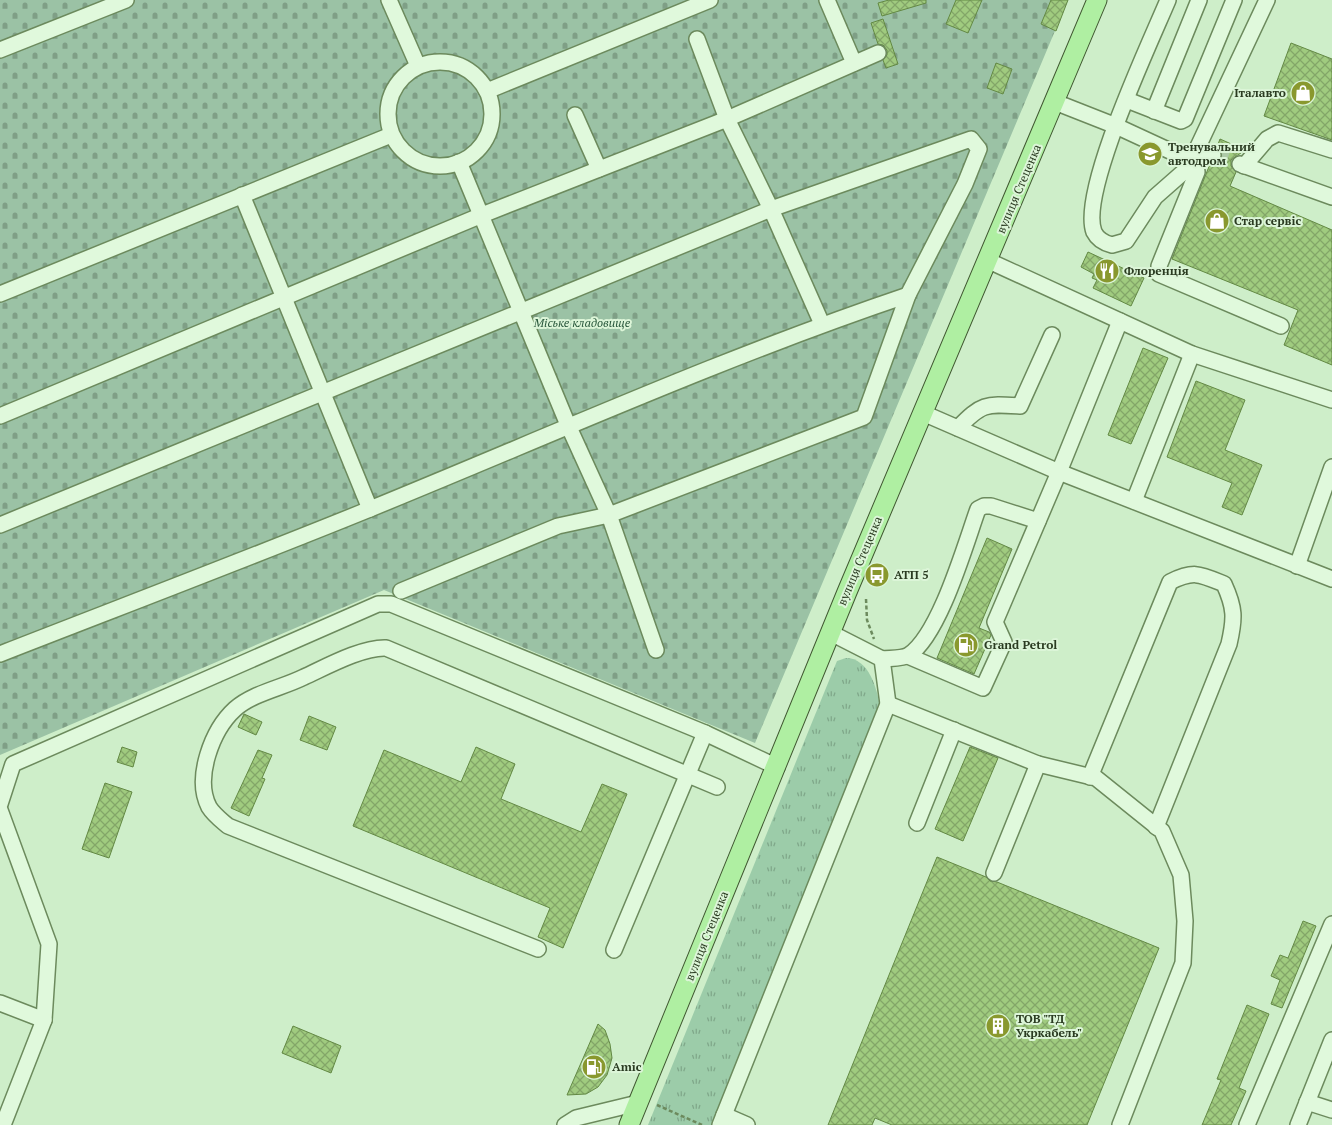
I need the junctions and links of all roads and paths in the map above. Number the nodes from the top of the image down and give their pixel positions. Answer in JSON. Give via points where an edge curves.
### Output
{"nodes":[{"id":1,"x":126,"y":0,"type":"edge"},
{"id":2,"x":389,"y":0,"type":"edge"},
{"id":3,"x":710,"y":0,"type":"edge"},
{"id":4,"x":827,"y":0,"type":"edge"},
{"id":5,"x":1097,"y":0,"type":"edge"},
{"id":6,"x":1168,"y":0,"type":"edge"},
{"id":7,"x":1198,"y":0,"type":"edge"},
{"id":8,"x":1234,"y":0,"type":"edge"},
{"id":9,"x":1267,"y":0,"type":"edge"},
{"id":10,"x":678,"y":6,"type":"edge"},
{"id":11,"x":697,"y":39,"type":"dead end"},
{"id":12,"x":0,"y":50,"type":"edge"},
{"id":13,"x":878,"y":53,"type":"dead end"},
{"id":14,"x":854,"y":63,"type":"junction"},
{"id":15,"x":418,"y":66,"type":"junction"},
{"id":16,"x":487,"y":91,"type":"junction"},
{"id":17,"x":1127,"y":100,"type":"junction"},
{"id":18,"x":1055,"y":102,"type":"junction"},
{"id":19,"x":1154,"y":111,"type":"junction"},
{"id":20,"x":575,"y":115,"type":"dead end"},
{"id":21,"x":727,"y":119,"type":"junction"},
{"id":22,"x":1116,"y":126,"type":"junction"},
{"id":23,"x":391,"y":134,"type":"junction"},
{"id":24,"x":1332,"y":150,"type":"edge"},
{"id":25,"x":1194,"y":155,"type":"junction"},
{"id":26,"x":1214,"y":155,"type":"tunnel mouth"},
{"id":27,"x":459,"y":162,"type":"junction"},
{"id":28,"x":599,"y":169,"type":"junction"},
{"id":29,"x":242,"y":195,"type":"junction"},
{"id":30,"x":1332,"y":197,"type":"edge"},
{"id":31,"x":771,"y":209,"type":"junction"},
{"id":32,"x":482,"y":215,"type":"junction"},
{"id":33,"x":989,"y":261,"type":"junction"},
{"id":34,"x":0,"y":294,"type":"edge"},
{"id":35,"x":908,"y":295,"type":"junction"},
{"id":36,"x":284,"y":297,"type":"junction"},
{"id":37,"x":522,"y":310,"type":"junction"},
{"id":38,"x":1120,"y":321,"type":"junction"},
{"id":39,"x":822,"y":324,"type":"junction"},
{"id":40,"x":1281,"y":326,"type":"dead end"},
{"id":41,"x":1052,"y":335,"type":"dead end"},
{"id":42,"x":1192,"y":354,"type":"junction"},
{"id":43,"x":322,"y":393,"type":"junction"},
{"id":44,"x":1332,"y":400,"type":"edge"},
{"id":45,"x":923,"y":413,"type":"junction"},
{"id":46,"x":0,"y":416,"type":"edge"},
{"id":47,"x":568,"y":425,"type":"junction"},
{"id":48,"x":958,"y":428,"type":"junction"},
{"id":49,"x":1332,"y":467,"type":"edge"},
{"id":50,"x":1059,"y":472,"type":"junction"},
{"id":51,"x":1134,"y":501,"type":"junction"},
{"id":52,"x":370,"y":509,"type":"junction"},
{"id":53,"x":609,"y":515,"type":"junction"},
{"id":54,"x":1038,"y":521,"type":"junction"},
{"id":55,"x":0,"y":526,"type":"edge"},
{"id":56,"x":1297,"y":566,"type":"junction"},
{"id":57,"x":1332,"y":580,"type":"edge"},
{"id":58,"x":401,"y":591,"type":"dead end"},
{"id":59,"x":866,"y":600,"type":"dead end"},
{"id":60,"x":831,"y":633,"type":"junction"},
{"id":61,"x":656,"y":650,"type":"dead end"},
{"id":62,"x":0,"y":654,"type":"edge"},
{"id":63,"x":908,"y":656,"type":"junction"},
{"id":64,"x":882,"y":658,"type":"junction"},
{"id":65,"x":888,"y":704,"type":"junction"},
{"id":66,"x":954,"y":730,"type":"junction"},
{"id":67,"x":705,"y":733,"type":"junction"},
{"id":68,"x":1038,"y":764,"type":"junction"},
{"id":69,"x":777,"y":767,"type":"junction"},
{"id":70,"x":687,"y":774,"type":"junction"},
{"id":71,"x":1090,"y":777,"type":"junction"},
{"id":72,"x":717,"y":788,"type":"dead end"},
{"id":73,"x":0,"y":804,"type":"edge"},
{"id":74,"x":0,"y":810,"type":"edge"},
{"id":75,"x":917,"y":823,"type":"dead end"},
{"id":76,"x":1156,"y":827,"type":"junction"},
{"id":77,"x":994,"y":873,"type":"dead end"},
{"id":78,"x":1332,"y":924,"type":"edge"},
{"id":79,"x":538,"y":950,"type":"dead end"},
{"id":80,"x":614,"y":950,"type":"dead end"},
{"id":81,"x":0,"y":1003,"type":"edge"},
{"id":82,"x":44,"y":1020,"type":"junction"},
{"id":83,"x":1332,"y":1040,"type":"edge"},
{"id":84,"x":1328,"y":1063,"type":"edge"},
{"id":85,"x":1308,"y":1102,"type":"junction"},
{"id":86,"x":638,"y":1103,"type":"junction"},
{"id":87,"x":657,"y":1105,"type":"dead end"},
{"id":88,"x":1332,"y":1110,"type":"edge"},
{"id":89,"x":722,"y":1120,"type":"edge"},
{"id":90,"x":3,"y":1125,"type":"edge"},
{"id":91,"x":565,"y":1125,"type":"edge"},
{"id":92,"x":629,"y":1125,"type":"edge"},
{"id":93,"x":702,"y":1125,"type":"edge"},
{"id":94,"x":747,"y":1125,"type":"edge"},
{"id":95,"x":1120,"y":1125,"type":"edge"},
{"id":96,"x":1247,"y":1125,"type":"edge"},
{"id":97,"x":1298,"y":1125,"type":"edge"}],
"edges":[{"from":1,"to":12,"type":"street"},
{"from":2,"to":15,"type":"street"},
{"from":3,"to":10,"type":"street"},
{"from":4,"to":14,"type":"street"},
{"from":5,"to":18,"type":"main road","name":"вулиця Стеценка"},
{"from":6,"to":17,"type":"street"},
{"from":7,"to":19,"type":"street"},
{"from":8,"to":19,"type":"street","via":[[1185,119],[1181,122]]},
{"from":9,"to":25,"type":"street"},
{"from":10,"to":16,"type":"street"},
{"from":11,"to":21,"type":"street"},
{"from":13,"to":14,"type":"street"},
{"from":14,"to":21,"type":"street"},
{"from":15,"to":16,"type":"street","via":[[437,61],[452,62],[467,68]]},
{"from":15,"to":23,"type":"street","via":[[396,84],[389,100],[387,117]]},
{"from":16,"to":27,"type":"street","via":[[492,121],[487,136],[479,149]]},
{"from":17,"to":19,"type":"street"},
{"from":17,"to":22,"type":"street"},
{"from":18,"to":22,"type":"street"},
{"from":18,"to":33,"type":"main road","name":"вулиця Стеценка"},
{"from":20,"to":28,"type":"street"},
{"from":21,"to":28,"type":"street"},
{"from":21,"to":31,"type":"street"},
{"from":22,"to":25,"type":"street"},
{"from":22,"to":25,"type":"street","via":[[1100,172],[1094,202],[1094,231],[1105,243],[1112,245],[1126,241],[1155,197],[1188,168]]},
{"from":23,"to":27,"type":"street","via":[[400,149],[414,160],[431,166]]},
{"from":23,"to":29,"type":"street"},
{"from":24,"to":30,"type":"street","via":[[1278,133],[1267,139],[1242,165]]},
{"from":25,"to":26,"type":"street"},
{"from":25,"to":40,"type":"street","via":[[1197,172],[1159,266],[1159,274]]},
{"from":27,"to":32,"type":"street"},
{"from":28,"to":32,"type":"street"},
{"from":29,"to":34,"type":"street"},
{"from":29,"to":36,"type":"street"},
{"from":31,"to":35,"type":"street","via":[[971,139],[979,149],[965,184]]},
{"from":31,"to":37,"type":"street"},
{"from":31,"to":39,"type":"street"},
{"from":32,"to":36,"type":"street"},
{"from":32,"to":37,"type":"street"},
{"from":33,"to":38,"type":"street"},
{"from":33,"to":45,"type":"main road","name":"вулиця Стеценка"},
{"from":35,"to":39,"type":"street"},
{"from":35,"to":53,"type":"street","via":[[864,417]]},
{"from":36,"to":43,"type":"street"},
{"from":36,"to":46,"type":"street"},
{"from":37,"to":43,"type":"street"},
{"from":37,"to":47,"type":"street"},
{"from":38,"to":42,"type":"street"},
{"from":38,"to":50,"type":"street"},
{"from":39,"to":47,"type":"street"},
{"from":41,"to":48,"type":"street","via":[[1020,406],[990,404],[973,413]]},
{"from":42,"to":44,"type":"street"},
{"from":42,"to":51,"type":"street"},
{"from":43,"to":52,"type":"street"},
{"from":43,"to":55,"type":"street"},
{"from":45,"to":48,"type":"street"},
{"from":45,"to":60,"type":"main road","name":"вулиця Стеценка"},
{"from":47,"to":52,"type":"street"},
{"from":47,"to":53,"type":"street"},
{"from":48,"to":50,"type":"street"},
{"from":49,"to":56,"type":"street"},
{"from":50,"to":51,"type":"street"},
{"from":50,"to":54,"type":"street"},
{"from":51,"to":56,"type":"street"},
{"from":52,"to":62,"type":"street"},
{"from":53,"to":58,"type":"street","via":[[558,526]]},
{"from":53,"to":61,"type":"street"},
{"from":54,"to":63,"type":"street","via":[[991,506],[978,509],[938,616],[921,643]]},
{"from":54,"to":63,"type":"street","via":[[995,622],[1004,642],[984,688]]},
{"from":56,"to":57,"type":"street"},
{"from":59,"to":64,"type":"path","via":[[867,620]]},
{"from":60,"to":64,"type":"street"},
{"from":60,"to":69,"type":"main road","name":"вулиця Стеценка"},
{"from":63,"to":64,"type":"street"},
{"from":64,"to":65,"type":"street"},
{"from":65,"to":66,"type":"street"},
{"from":65,"to":89,"type":"street"},
{"from":66,"to":68,"type":"street"},
{"from":66,"to":75,"type":"street"},
{"from":67,"to":69,"type":"street"},
{"from":67,"to":70,"type":"street"},
{"from":67,"to":73,"type":"street","via":[[391,604],[378,604],[13,764]]},
{"from":68,"to":71,"type":"street"},
{"from":68,"to":77,"type":"street"},
{"from":69,"to":86,"type":"main road","name":"вулиця Стеценка"},
{"from":70,"to":72,"type":"street"},
{"from":70,"to":79,"type":"street","via":[[386,648],[366,650],[255,697],[235,709],[222,725],[208,749],[204,778],[208,806],[228,826]]},
{"from":70,"to":80,"type":"street"},
{"from":71,"to":76,"type":"street","via":[[1096,778]]},
{"from":71,"to":76,"type":"street","via":[[1170,582],[1188,573],[1224,584],[1232,602],[1234,620],[1229,644]]},
{"from":74,"to":82,"type":"street","via":[[49,944]]},
{"from":76,"to":95,"type":"street","via":[[1162,831],[1181,875],[1185,921],[1183,962]]},
{"from":78,"to":96,"type":"street"},
{"from":81,"to":82,"type":"street"},
{"from":82,"to":90,"type":"street"},
{"from":83,"to":84,"type":"street"},
{"from":84,"to":85,"type":"street"},
{"from":85,"to":88,"type":"street"},
{"from":85,"to":97,"type":"street"},
{"from":86,"to":91,"type":"street","via":[[576,1118]]},
{"from":86,"to":92,"type":"main road","name":"вулиця Стеценка"},
{"from":87,"to":93,"type":"path"},
{"from":89,"to":94,"type":"street"}]}
